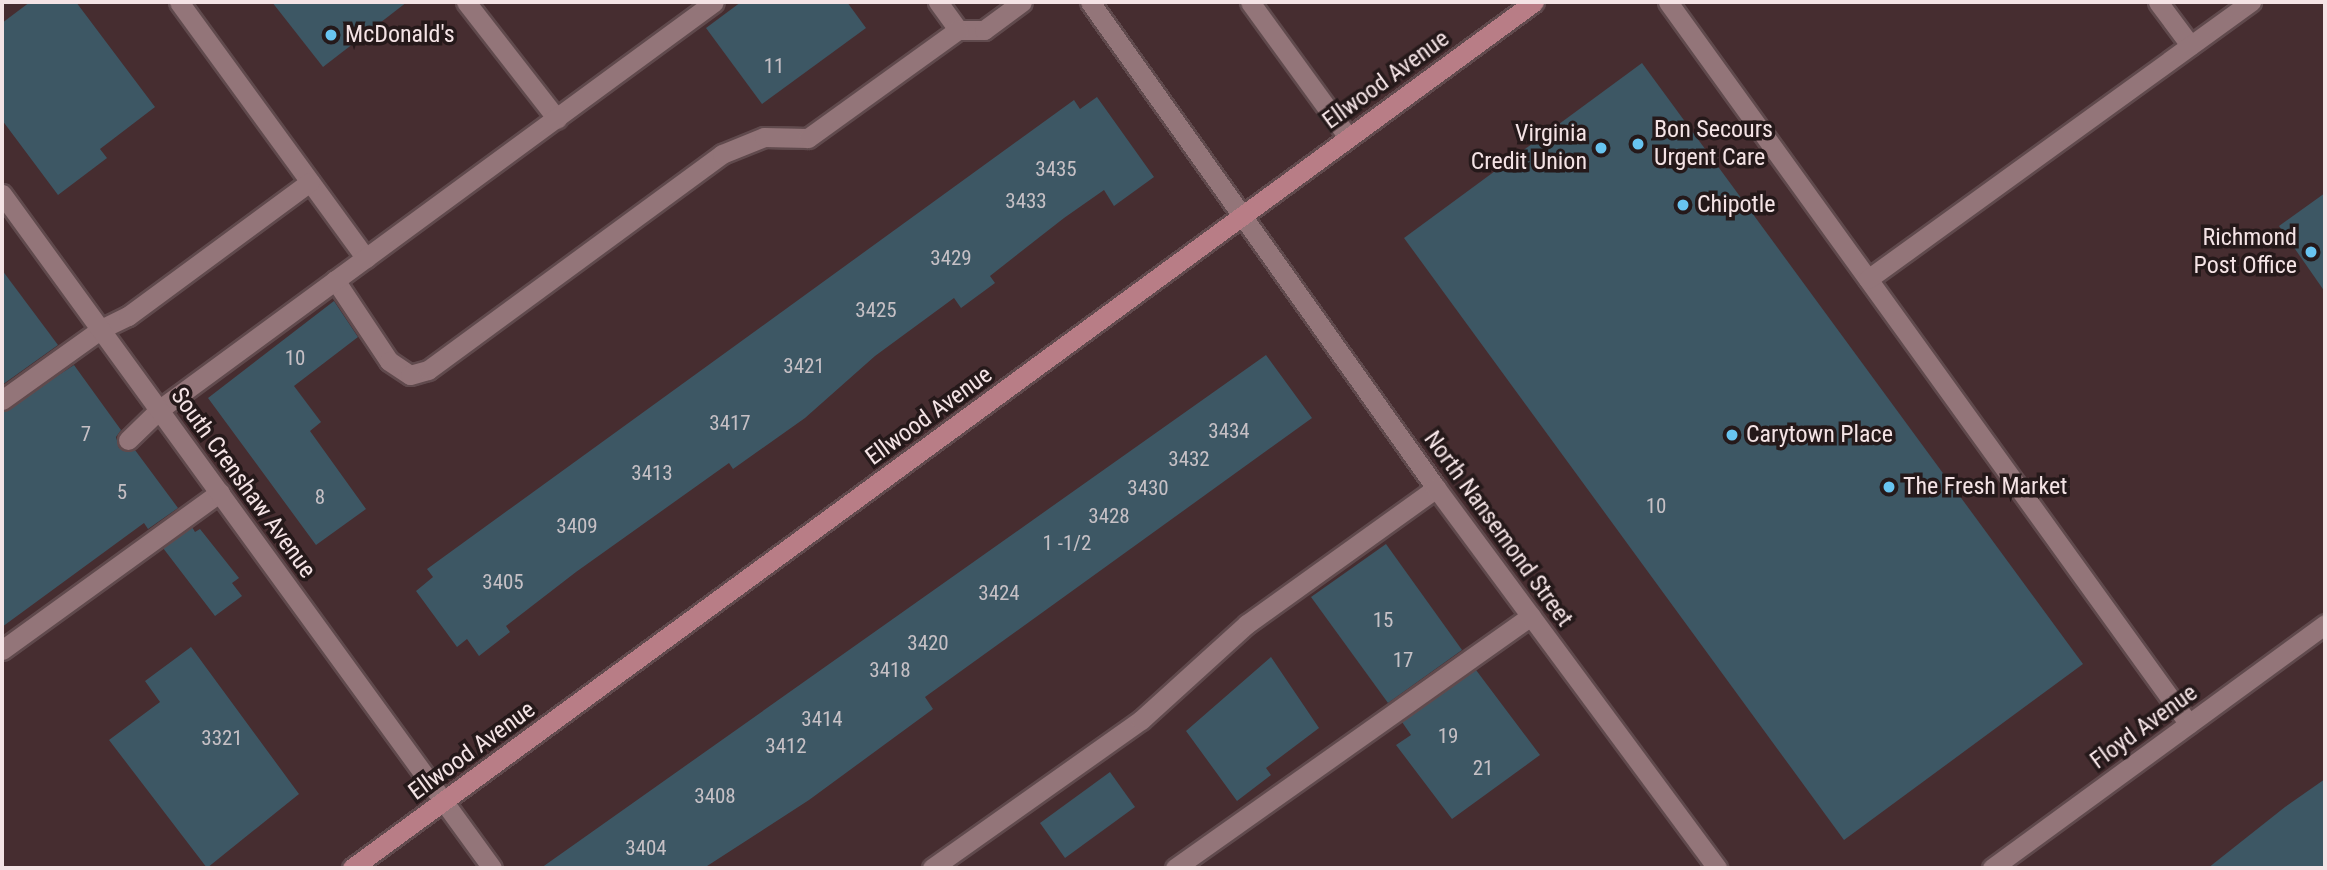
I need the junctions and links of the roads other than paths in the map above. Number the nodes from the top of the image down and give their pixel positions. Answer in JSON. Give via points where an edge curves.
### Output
{"nodes":[{"id":1,"x":179,"y":2,"type":"edge"},
{"id":2,"x":466,"y":2,"type":"edge"},
{"id":3,"x":714,"y":2,"type":"edge"},
{"id":4,"x":937,"y":2,"type":"edge"},
{"id":5,"x":1022,"y":2,"type":"edge"},
{"id":6,"x":1090,"y":2,"type":"edge"},
{"id":7,"x":1250,"y":2,"type":"edge"},
{"id":8,"x":1534,"y":2,"type":"edge"},
{"id":9,"x":1668,"y":2,"type":"edge"},
{"id":10,"x":2158,"y":2,"type":"edge"},
{"id":11,"x":2251,"y":2,"type":"edge"},
{"id":12,"x":958,"y":30,"type":"junction"},
{"id":13,"x":2190,"y":46,"type":"junction"},
{"id":14,"x":557,"y":119,"type":"junction"},
{"id":15,"x":1348,"y":137,"type":"junction"},
{"id":16,"x":310,"y":181,"type":"junction"},
{"id":17,"x":2,"y":194,"type":"edge"},
{"id":18,"x":1244,"y":214,"type":"junction"},
{"id":19,"x":366,"y":258,"type":"junction"},
{"id":20,"x":1868,"y":279,"type":"junction"},
{"id":21,"x":335,"y":280,"type":"junction"},
{"id":22,"x":101,"y":329,"type":"junction"},
{"id":23,"x":2,"y":400,"type":"edge"},
{"id":24,"x":159,"y":409,"type":"junction"},
{"id":25,"x":128,"y":440,"type":"dead end"},
{"id":26,"x":1436,"y":488,"type":"junction"},
{"id":27,"x":220,"y":492,"type":"junction"},
{"id":28,"x":1531,"y":616,"type":"junction"},
{"id":29,"x":2325,"y":624,"type":"edge"},
{"id":30,"x":2,"y":650,"type":"edge"},
{"id":31,"x":2189,"y":724,"type":"junction"},
{"id":32,"x":444,"y":802,"type":"junction"},
{"id":33,"x":352,"y":868,"type":"edge"},
{"id":34,"x":492,"y":868,"type":"edge"},
{"id":35,"x":932,"y":868,"type":"edge"},
{"id":36,"x":1175,"y":868,"type":"edge"},
{"id":37,"x":1717,"y":868,"type":"edge"},
{"id":38,"x":1992,"y":868,"type":"edge"}],
"edges":[{"from":1,"to":16,"type":"street"},
{"from":2,"to":14,"type":"street"},
{"from":3,"to":14,"type":"street"},
{"from":4,"to":12,"type":"street"},
{"from":5,"to":12,"type":"street","via":[[984,30]]},
{"from":6,"to":18,"type":"street","name":"North Nansemond Street"},
{"from":7,"to":15,"type":"street"},
{"from":8,"to":15,"type":"main road","name":"Ellwood Avenue"},
{"from":9,"to":20,"type":"street"},
{"from":10,"to":13,"type":"street"},
{"from":11,"to":13,"type":"street"},
{"from":12,"to":21,"type":"street","via":[[808,138],[764,137],[722,154],[428,370],[410,375],[389,360]]},
{"from":13,"to":20,"type":"street"},
{"from":14,"to":19,"type":"street"},
{"from":15,"to":18,"type":"main road","name":"Ellwood Avenue"},
{"from":16,"to":19,"type":"street"},
{"from":16,"to":22,"type":"street","via":[[128,316]]},
{"from":17,"to":22,"type":"street","name":"South Crenshaw Avenue"},
{"from":18,"to":26,"type":"street","name":"North Nansemond Street"},
{"from":18,"to":32,"type":"main road","name":"Ellwood Avenue"},
{"from":19,"to":21,"type":"street"},
{"from":20,"to":31,"type":"street"},
{"from":21,"to":24,"type":"street"},
{"from":22,"to":23,"type":"street"},
{"from":22,"to":24,"type":"street","name":"South Crenshaw Avenue"},
{"from":24,"to":25,"type":"street"},
{"from":24,"to":27,"type":"street","name":"South Crenshaw Avenue"},
{"from":26,"to":28,"type":"street","name":"North Nansemond Street"},
{"from":26,"to":35,"type":"street","via":[[1247,624],[1141,720]]},
{"from":27,"to":30,"type":"street"},
{"from":27,"to":32,"type":"street","name":"South Crenshaw Avenue"},
{"from":28,"to":36,"type":"street"},
{"from":28,"to":37,"type":"street","name":"North Nansemond Street"},
{"from":29,"to":31,"type":"street","name":"Floyd Avenue"},
{"from":31,"to":38,"type":"street","name":"Floyd Avenue"},
{"from":32,"to":33,"type":"main road","name":"Ellwood Avenue"},
{"from":32,"to":34,"type":"street","name":"South Crenshaw Avenue"}]}
